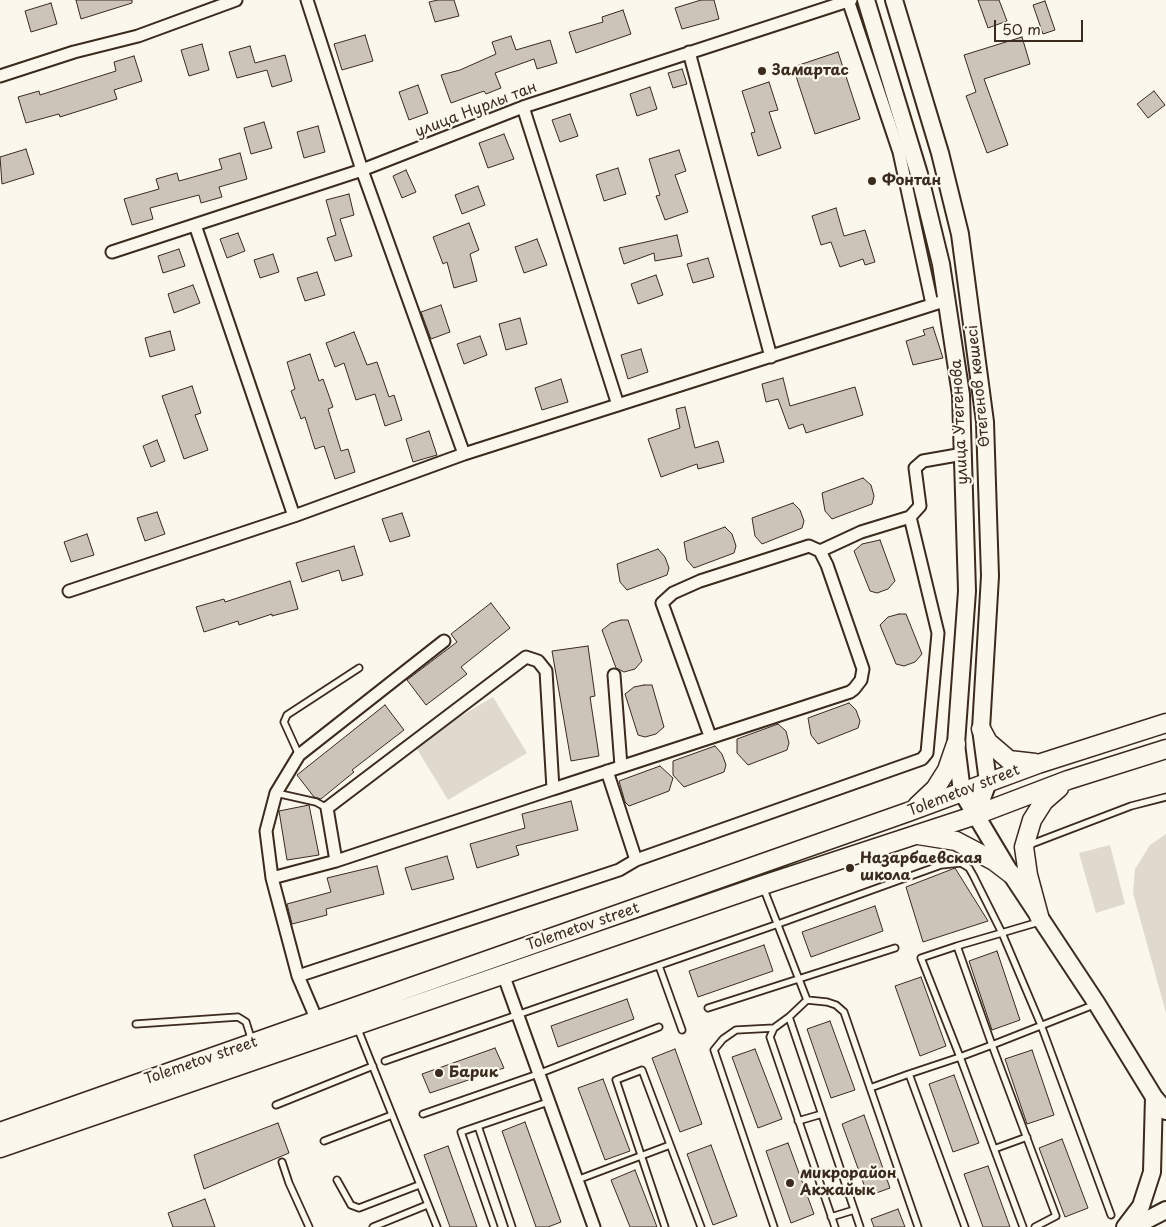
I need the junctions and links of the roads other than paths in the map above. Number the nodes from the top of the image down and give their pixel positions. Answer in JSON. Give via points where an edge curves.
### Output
{"nodes":[{"id":1,"x":236,"y":0,"type":"edge"},
{"id":2,"x":307,"y":0,"type":"edge"},
{"id":3,"x":849,"y":0,"type":"edge"},
{"id":4,"x":866,"y":0,"type":"edge"},
{"id":5,"x":894,"y":0,"type":"edge"},
{"id":6,"x":689,"y":52,"type":"junction"},
{"id":7,"x":0,"y":76,"type":"edge"},
{"id":8,"x":523,"y":107,"type":"junction"},
{"id":9,"x":362,"y":170,"type":"junction"},
{"id":10,"x":195,"y":225,"type":"junction"},
{"id":11,"x":112,"y":252,"type":"dead end"},
{"id":12,"x":940,"y":302,"type":"junction"},
{"id":13,"x":771,"y":357,"type":"junction"},
{"id":14,"x":618,"y":405,"type":"junction"},
{"id":15,"x":464,"y":454,"type":"junction"},
{"id":16,"x":963,"y":454,"type":"junction"},
{"id":17,"x":294,"y":516,"type":"junction"},
{"id":18,"x":910,"y":517,"type":"junction"},
{"id":19,"x":820,"y":551,"type":"junction"},
{"id":20,"x":69,"y":591,"type":"dead end"},
{"id":21,"x":444,"y":641,"type":"dead end"},
{"id":22,"x":359,"y":668,"type":"dead end"},
{"id":23,"x":614,"y":675,"type":"dead end"},
{"id":24,"x":1166,"y":723,"type":"edge"},
{"id":25,"x":981,"y":729,"type":"junction"},
{"id":26,"x":710,"y":736,"type":"junction"},
{"id":27,"x":956,"y":744,"type":"junction"},
{"id":28,"x":1166,"y":749,"type":"edge"},
{"id":29,"x":299,"y":755,"type":"junction"},
{"id":30,"x":1038,"y":764,"type":"junction"},
{"id":31,"x":621,"y":766,"type":"junction"},
{"id":32,"x":607,"y":771,"type":"junction"},
{"id":33,"x":1068,"y":780,"type":"junction"},
{"id":34,"x":988,"y":782,"type":"junction"},
{"id":35,"x":553,"y":789,"type":"junction"},
{"id":36,"x":962,"y":792,"type":"junction"},
{"id":37,"x":276,"y":793,"type":"junction"},
{"id":38,"x":1166,"y":797,"type":"edge"},
{"id":39,"x":327,"y":808,"type":"junction"},
{"id":40,"x":908,"y":812,"type":"junction"},
{"id":41,"x":976,"y":815,"type":"junction"},
{"id":42,"x":916,"y":835,"type":"junction"},
{"id":43,"x":1024,"y":847,"type":"junction"},
{"id":44,"x":636,"y":860,"type":"junction"},
{"id":45,"x":336,"y":861,"type":"junction"},
{"id":46,"x":1011,"y":874,"type":"junction"},
{"id":47,"x":272,"y":878,"type":"junction"},
{"id":48,"x":763,"y":885,"type":"junction"},
{"id":49,"x":1041,"y":919,"type":"junction"},
{"id":50,"x":778,"y":924,"type":"junction"},
{"id":51,"x":1002,"y":934,"type":"junction"},
{"id":52,"x":958,"y":946,"type":"junction"},
{"id":53,"x":895,"y":948,"type":"dead end"},
{"id":54,"x":659,"y":966,"type":"junction"},
{"id":55,"x":503,"y":974,"type":"junction"},
{"id":56,"x":298,"y":976,"type":"junction"},
{"id":57,"x":799,"y":978,"type":"junction"},
{"id":58,"x":808,"y":1000,"type":"junction"},
{"id":59,"x":1097,"y":1004,"type":"junction"},
{"id":60,"x":708,"y":1008,"type":"dead end"},
{"id":61,"x":354,"y":1016,"type":"junction"},
{"id":62,"x":518,"y":1016,"type":"junction"},
{"id":63,"x":789,"y":1017,"type":"junction"},
{"id":64,"x":314,"y":1021,"type":"junction"},
{"id":65,"x":136,"y":1024,"type":"dead end"},
{"id":66,"x":1041,"y":1025,"type":"junction"},
{"id":67,"x":659,"y":1027,"type":"dead end"},
{"id":68,"x":774,"y":1028,"type":"junction"},
{"id":69,"x":682,"y":1030,"type":"dead end"},
{"id":70,"x":253,"y":1043,"type":"junction"},
{"id":71,"x":992,"y":1045,"type":"junction"},
{"id":72,"x":960,"y":1056,"type":"junction"},
{"id":73,"x":384,"y":1061,"type":"dead end"},
{"id":74,"x":373,"y":1066,"type":"junction"},
{"id":75,"x":538,"y":1074,"type":"junction"},
{"id":76,"x":909,"y":1074,"type":"junction"},
{"id":77,"x":870,"y":1088,"type":"junction"},
{"id":78,"x":1154,"y":1097,"type":"junction"},
{"id":79,"x":548,"y":1102,"type":"junction"},
{"id":80,"x":276,"y":1105,"type":"dead end"},
{"id":81,"x":1166,"y":1110,"type":"edge"},
{"id":82,"x":423,"y":1114,"type":"dead end"},
{"id":83,"x":822,"y":1114,"type":"junction"},
{"id":84,"x":392,"y":1115,"type":"junction"},
{"id":85,"x":798,"y":1120,"type":"junction"},
{"id":86,"x":478,"y":1126,"type":"junction"},
{"id":87,"x":0,"y":1132,"type":"edge"},
{"id":88,"x":1027,"y":1137,"type":"junction"},
{"id":89,"x":324,"y":1141,"type":"dead end"},
{"id":90,"x":670,"y":1145,"type":"junction"},
{"id":91,"x":0,"y":1148,"type":"edge"},
{"id":92,"x":994,"y":1149,"type":"junction"},
{"id":93,"x":640,"y":1157,"type":"junction"},
{"id":94,"x":282,"y":1162,"type":"dead end"},
{"id":95,"x":338,"y":1180,"type":"dead end"},
{"id":96,"x":577,"y":1180,"type":"junction"},
{"id":97,"x":419,"y":1184,"type":"junction"},
{"id":98,"x":427,"y":1205,"type":"junction"},
{"id":99,"x":854,"y":1210,"type":"junction"},
{"id":100,"x":1166,"y":1210,"type":"edge"},
{"id":101,"x":1111,"y":1215,"type":"dead end"},
{"id":102,"x":831,"y":1217,"type":"junction"},
{"id":103,"x":309,"y":1227,"type":"edge"},
{"id":104,"x":373,"y":1227,"type":"edge"},
{"id":105,"x":437,"y":1227,"type":"edge"},
{"id":106,"x":494,"y":1227,"type":"edge"},
{"id":107,"x":512,"y":1227,"type":"edge"},
{"id":108,"x":594,"y":1227,"type":"edge"},
{"id":109,"x":665,"y":1227,"type":"edge"},
{"id":110,"x":701,"y":1227,"type":"edge"},
{"id":111,"x":774,"y":1227,"type":"edge"},
{"id":112,"x":835,"y":1227,"type":"edge"},
{"id":113,"x":860,"y":1227,"type":"edge"},
{"id":114,"x":918,"y":1227,"type":"edge"},
{"id":115,"x":965,"y":1227,"type":"edge"},
{"id":116,"x":1023,"y":1227,"type":"edge"},
{"id":117,"x":1035,"y":1227,"type":"edge"},
{"id":118,"x":1125,"y":1227,"type":"edge"},
{"id":119,"x":1134,"y":1227,"type":"edge"}],
"edges":[{"from":1,"to":7,"type":"street","via":[[138,36]]},
{"from":2,"to":9,"type":"street"},
{"from":3,"to":6,"type":"street","name":"улица Нурлы тан"},
{"from":3,"to":12,"type":"street","via":[[900,152]]},
{"from":4,"to":12,"type":"main road","name":"улица Утегенова","via":[[919,174],[941,264]]},
{"from":5,"to":25,"type":"main road","name":"Өтегенов көшесі","via":[[940,153],[960,234],[986,422],[990,576]]},
{"from":6,"to":8,"type":"street","name":"улица Нурлы тан"},
{"from":6,"to":13,"type":"street"},
{"from":8,"to":9,"type":"street","name":"улица Нурлы тан"},
{"from":8,"to":14,"type":"street"},
{"from":9,"to":10,"type":"street","name":"улица Нурлы тан"},
{"from":9,"to":15,"type":"street"},
{"from":10,"to":11,"type":"street","name":"улица Нурлы тан"},
{"from":10,"to":17,"type":"street"},
{"from":12,"to":13,"type":"street"},
{"from":12,"to":16,"type":"main road","name":"улица Утегенова","via":[[961,395]]},
{"from":13,"to":14,"type":"street"},
{"from":14,"to":15,"type":"street"},
{"from":15,"to":17,"type":"street"},
{"from":16,"to":18,"type":"street","via":[[923,461],[915,468],[920,506]]},
{"from":16,"to":27,"type":"main road","name":"улица Утегенова","via":[[967,591]]},
{"from":17,"to":20,"type":"street"},
{"from":18,"to":19,"type":"street","via":[[861,532]]},
{"from":18,"to":44,"type":"street","via":[[938,633],[926,754],[922,759]]},
{"from":19,"to":26,"type":"street","via":[[864,669],[861,680],[850,692]]},
{"from":19,"to":26,"type":"street","via":[[809,546],[726,573],[673,593],[662,603]]},
{"from":21,"to":29,"type":"street"},
{"from":22,"to":29,"type":"lane","via":[[287,715],[284,722]]},
{"from":23,"to":31,"type":"street"},
{"from":24,"to":30,"type":"main road","name":"Tolemetov street"},
{"from":25,"to":30,"type":"main road","via":[[988,742],[1009,760]]},
{"from":25,"to":34,"type":"main road","name":"Өтегенов көшесі"},
{"from":26,"to":31,"type":"street"},
{"from":27,"to":36,"type":"main road","name":"улица Утегенова"},
{"from":27,"to":40,"type":"main road","via":[[947,770],[935,788]]},
{"from":28,"to":33,"type":"main road","name":"Tolemetov street"},
{"from":29,"to":37,"type":"street"},
{"from":30,"to":34,"type":"main road","name":"Tolemetov street"},
{"from":31,"to":32,"type":"street"},
{"from":32,"to":35,"type":"street"},
{"from":32,"to":44,"type":"street"},
{"from":33,"to":41,"type":"main road","name":"Tolemetov street"},
{"from":33,"to":43,"type":"main road","via":[[1044,801],[1032,820]]},
{"from":34,"to":36,"type":"main road","name":"Tolemetov street"},
{"from":34,"to":41,"type":"main road"},
{"from":35,"to":39,"type":"street","via":[[546,671],[538,661],[526,657]]},
{"from":35,"to":45,"type":"street"},
{"from":36,"to":40,"type":"main road","name":"Tolemetov street"},
{"from":36,"to":41,"type":"main road","name":"улица Утегенова"},
{"from":37,"to":39,"type":"lane","via":[[316,802]]},
{"from":37,"to":47,"type":"street","via":[[266,832]]},
{"from":38,"to":43,"type":"lane","via":[[1131,806]]},
{"from":39,"to":45,"type":"street"},
{"from":40,"to":61,"type":"main road","name":"Tolemetov street"},
{"from":41,"to":42,"type":"main road","name":"Tolemetov street"},
{"from":41,"to":46,"type":"main road","name":"улица Утегенова"},
{"from":42,"to":46,"type":"main road","via":[[956,842],[994,861]]},
{"from":42,"to":48,"type":"main road","name":"Tolemetov street"},
{"from":43,"to":49,"type":"main road","via":[[1028,875]]},
{"from":44,"to":56,"type":"street","via":[[619,870]]},
{"from":45,"to":47,"type":"street"},
{"from":46,"to":49,"type":"main road","name":"улица Утегенова"},
{"from":47,"to":56,"type":"street"},
{"from":48,"to":50,"type":"lane"},
{"from":48,"to":55,"type":"main road","name":"Tolemetov street"},
{"from":49,"to":51,"type":"lane"},
{"from":49,"to":59,"type":"main road","name":"улица Утегенова"},
{"from":50,"to":51,"type":"lane","via":[[940,865],[961,863],[974,875]]},
{"from":50,"to":54,"type":"lane"},
{"from":50,"to":57,"type":"lane"},
{"from":51,"to":52,"type":"lane"},
{"from":51,"to":66,"type":"lane"},
{"from":52,"to":71,"type":"lane"},
{"from":52,"to":72,"type":"lane","via":[[921,958]]},
{"from":53,"to":57,"type":"lane"},
{"from":54,"to":62,"type":"lane"},
{"from":54,"to":69,"type":"lane"},
{"from":55,"to":61,"type":"main road","name":"Tolemetov street"},
{"from":55,"to":62,"type":"street"},
{"from":56,"to":64,"type":"street"},
{"from":57,"to":58,"type":"lane"},
{"from":57,"to":60,"type":"lane"},
{"from":58,"to":63,"type":"lane"},
{"from":58,"to":77,"type":"lane","via":[[827,1002],[844,1012]]},
{"from":59,"to":66,"type":"lane"},
{"from":59,"to":78,"type":"main road","name":"улица Утегенова"},
{"from":61,"to":64,"type":"main road","name":"Tolemetov street"},
{"from":61,"to":74,"type":"lane"},
{"from":61,"to":91,"type":"main road","name":"Tolemetov street"},
{"from":62,"to":73,"type":"lane"},
{"from":62,"to":75,"type":"street"},
{"from":63,"to":68,"type":"lane"},
{"from":63,"to":83,"type":"lane"},
{"from":64,"to":70,"type":"main road","name":"Tolemetov street"},
{"from":65,"to":70,"type":"lane","via":[[238,1017],[246,1022]]},
{"from":66,"to":71,"type":"lane"},
{"from":66,"to":101,"type":"lane"},
{"from":67,"to":75,"type":"lane"},
{"from":68,"to":85,"type":"lane","via":[[770,1037]]},
{"from":68,"to":111,"type":"lane","via":[[736,1030],[714,1050]]},
{"from":70,"to":87,"type":"main road","name":"Tolemetov street"},
{"from":71,"to":72,"type":"lane"},
{"from":71,"to":88,"type":"lane"},
{"from":72,"to":76,"type":"lane"},
{"from":72,"to":92,"type":"lane"},
{"from":74,"to":80,"type":"lane"},
{"from":74,"to":84,"type":"lane"},
{"from":75,"to":79,"type":"street"},
{"from":75,"to":82,"type":"lane"},
{"from":76,"to":77,"type":"lane"},
{"from":76,"to":115,"type":"lane"},
{"from":77,"to":114,"type":"lane"},
{"from":78,"to":81,"type":"main road","name":"улица Утегенова"},
{"from":78,"to":118,"type":"main road","via":[[1152,1172],[1141,1206]]},
{"from":79,"to":86,"type":"lane"},
{"from":79,"to":96,"type":"street"},
{"from":83,"to":85,"type":"lane"},
{"from":83,"to":99,"type":"lane"},
{"from":84,"to":89,"type":"lane"},
{"from":84,"to":97,"type":"lane"},
{"from":85,"to":102,"type":"lane"},
{"from":86,"to":106,"type":"lane","via":[[462,1132]]},
{"from":86,"to":107,"type":"lane"},
{"from":88,"to":92,"type":"lane"},
{"from":88,"to":117,"type":"lane","via":[[1056,1216]]},
{"from":90,"to":93,"type":"lane"},
{"from":90,"to":93,"type":"lane","via":[[642,1070],[616,1080]]},
{"from":90,"to":110,"type":"lane"},
{"from":92,"to":116,"type":"lane"},
{"from":93,"to":96,"type":"lane"},
{"from":93,"to":109,"type":"lane"},
{"from":94,"to":103,"type":"lane"},
{"from":95,"to":97,"type":"lane","via":[[351,1205],[359,1208]]},
{"from":96,"to":108,"type":"street"},
{"from":97,"to":98,"type":"lane"},
{"from":98,"to":104,"type":"lane"},
{"from":98,"to":105,"type":"lane"},
{"from":99,"to":102,"type":"lane"},
{"from":99,"to":113,"type":"lane"},
{"from":100,"to":119,"type":"main road"},
{"from":102,"to":112,"type":"lane"}]}
